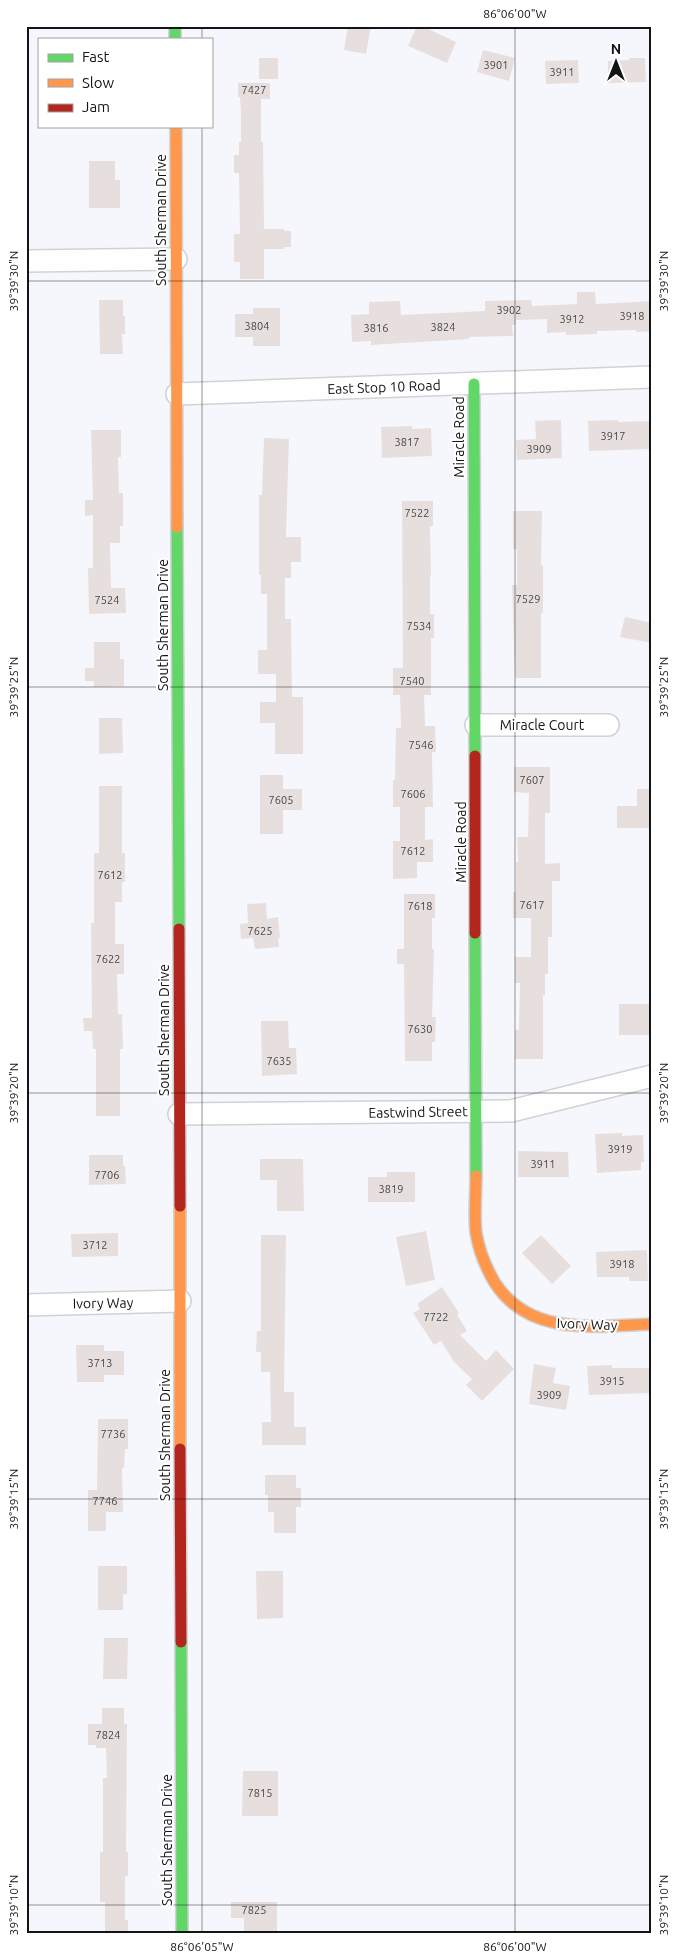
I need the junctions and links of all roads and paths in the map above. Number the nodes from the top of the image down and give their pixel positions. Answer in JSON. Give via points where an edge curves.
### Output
{"nodes":[{"id":1,"x":176,"y":128,"type":"edge"},
{"id":2,"x":176,"y":259,"type":"junction"},
{"id":3,"x":26,"y":262,"type":"edge"},
{"id":4,"x":652,"y":377,"type":"edge"},
{"id":5,"x":474,"y":384,"type":"junction"},
{"id":6,"x":177,"y":394,"type":"junction"},
{"id":7,"x":476,"y":725,"type":"junction"},
{"id":8,"x":608,"y":725,"type":"dead end"},
{"id":9,"x":652,"y":1076,"type":"edge"},
{"id":10,"x":477,"y":1111,"type":"junction"},
{"id":11,"x":179,"y":1114,"type":"junction"},
{"id":12,"x":503,"y":1293,"type":"joint"},
{"id":13,"x":180,"y":1301,"type":"junction"},
{"id":14,"x":26,"y":1305,"type":"edge"},
{"id":15,"x":652,"y":1324,"type":"edge"},
{"id":16,"x":182,"y":1934,"type":"edge"}],
"edges":[{"from":1,"to":2,"type":"street","name":"South Sherman Drive"},
{"from":2,"to":3,"type":"street"},
{"from":2,"to":6,"type":"street","name":"South Sherman Drive"},
{"from":4,"to":5,"type":"street","name":"East Stop 10 Road"},
{"from":5,"to":6,"type":"street","name":"East Stop 10 Road"},
{"from":5,"to":7,"type":"street","name":"Miracle Road"},
{"from":6,"to":11,"type":"street","name":"South Sherman Drive"},
{"from":7,"to":8,"type":"street","name":"Miracle Court"},
{"from":7,"to":10,"type":"street","name":"Miracle Road"},
{"from":9,"to":10,"type":"street","name":"Eastwind Street","via":[[521,1110]]},
{"from":10,"to":11,"type":"street","name":"Eastwind Street"},
{"from":10,"to":12,"type":"street","name":"Miracle Road","via":[[476,1232],[484,1265]]},
{"from":11,"to":13,"type":"street","name":"South Sherman Drive"},
{"from":12,"to":15,"type":"street","name":"Ivory Way","via":[[530,1315],[546,1322],[581,1326]]},
{"from":13,"to":14,"type":"street","name":"Ivory Way"},
{"from":13,"to":16,"type":"street","name":"South Sherman Drive"}]}
